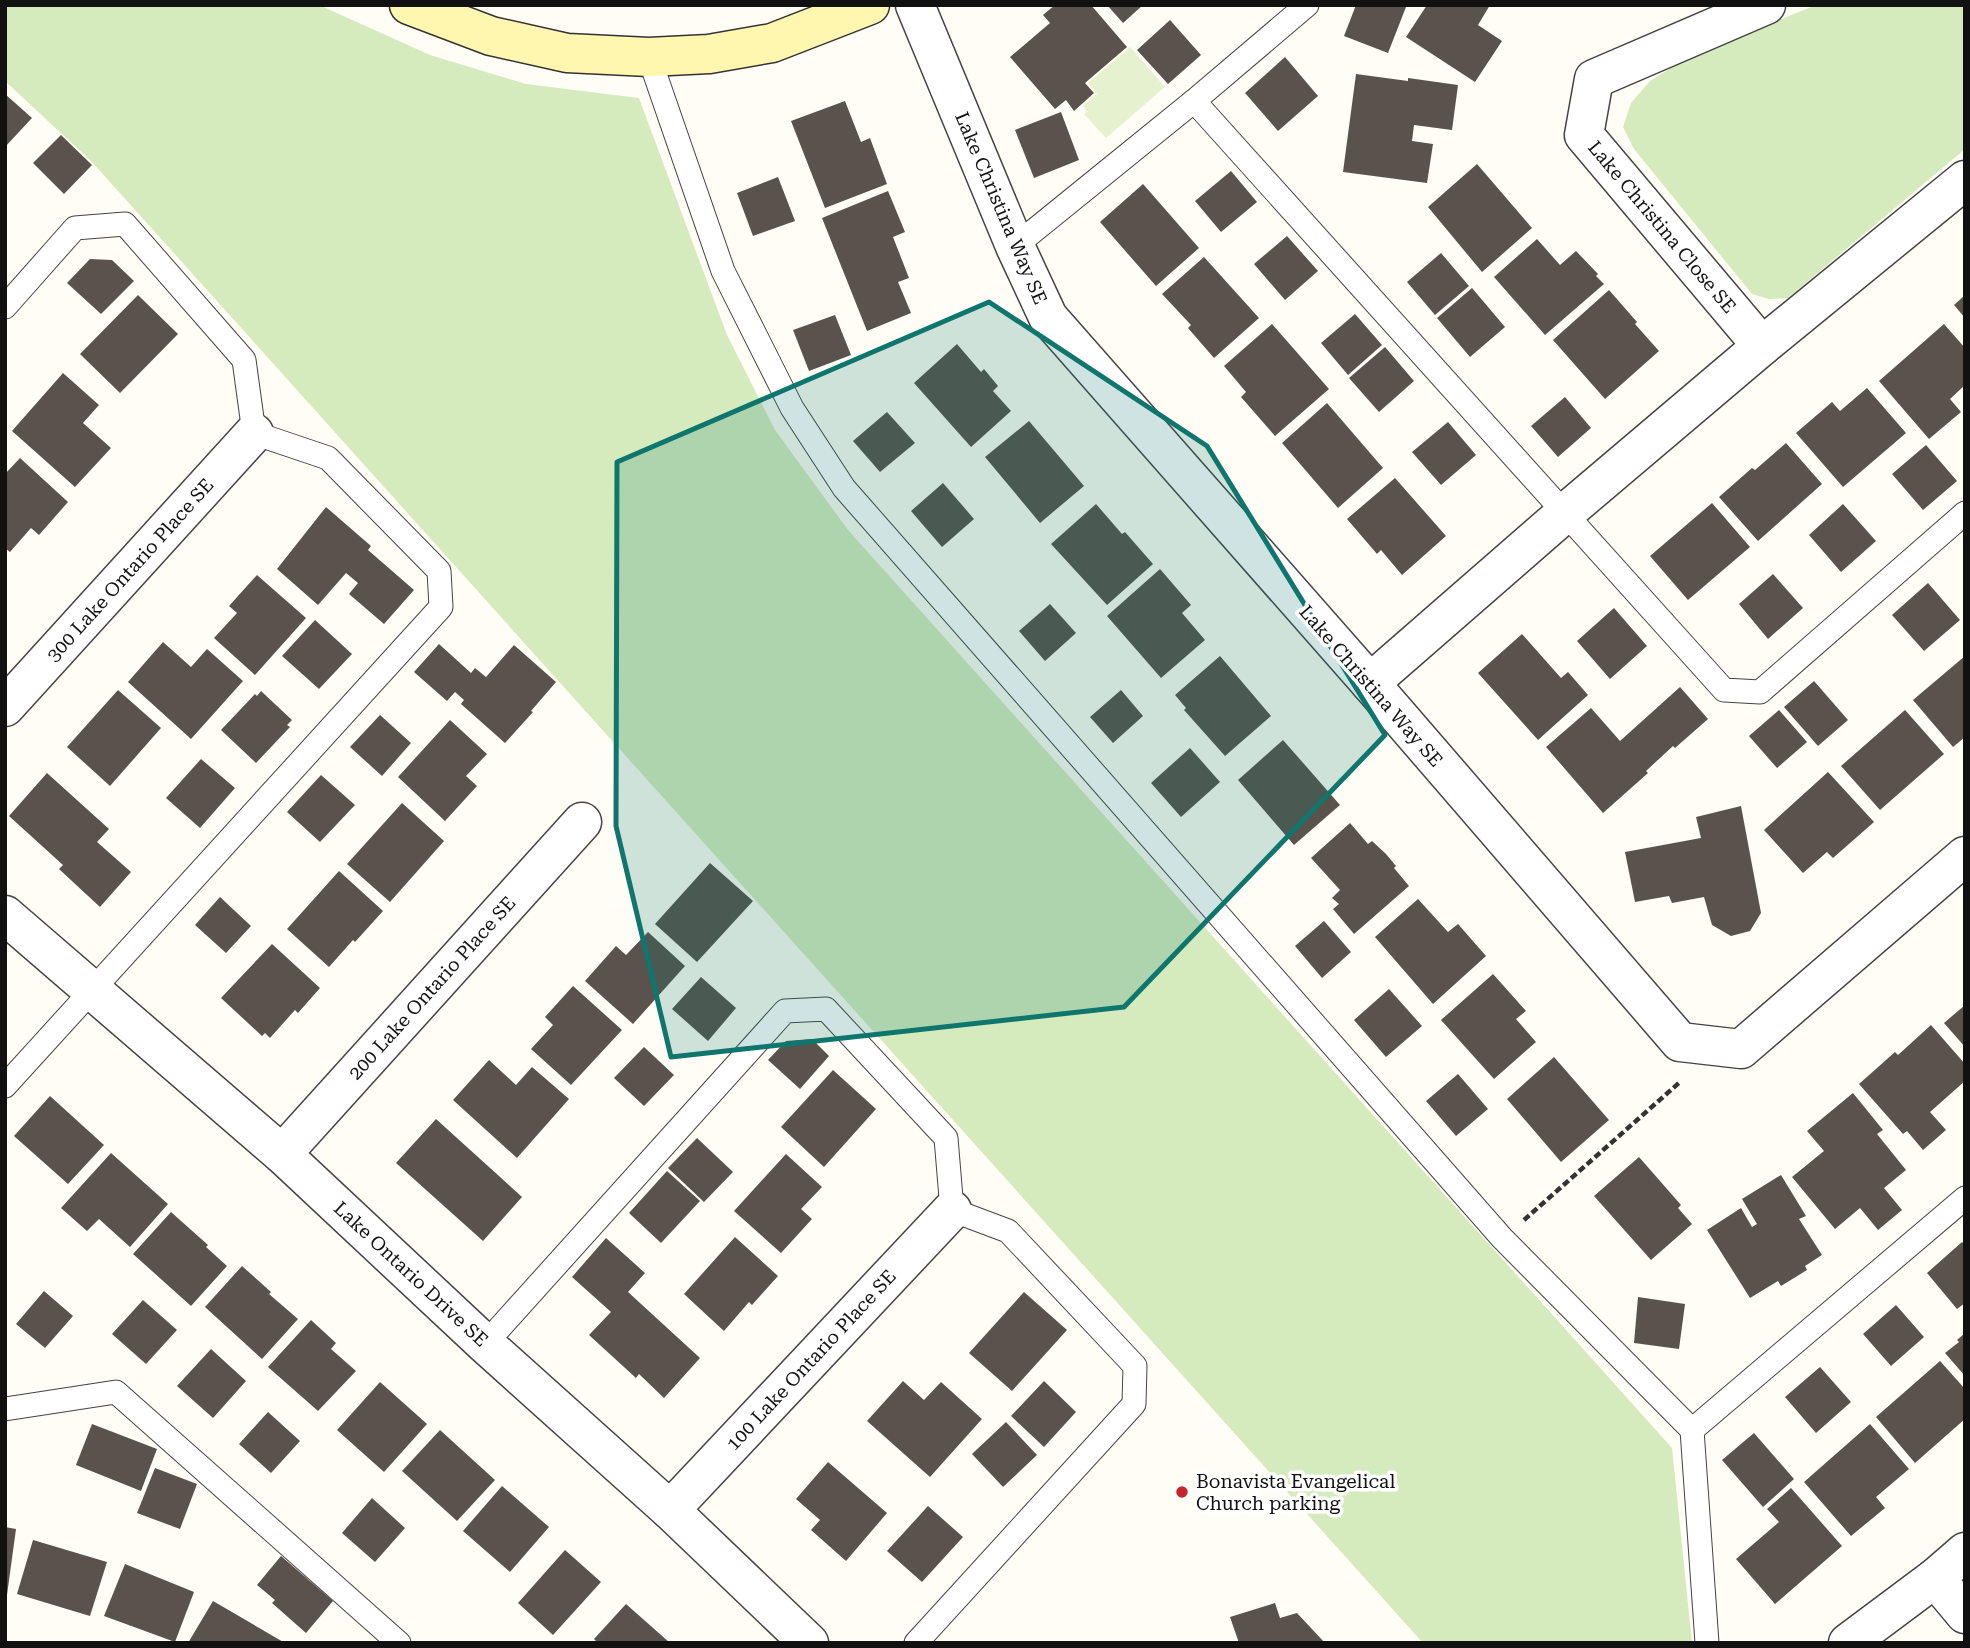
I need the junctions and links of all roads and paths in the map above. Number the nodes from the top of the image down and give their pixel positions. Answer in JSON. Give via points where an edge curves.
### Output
{"nodes":[{"id":1,"x":409,"y":5,"type":"edge"},
{"id":2,"x":870,"y":5,"type":"edge"},
{"id":3,"x":915,"y":5,"type":"edge"},
{"id":4,"x":1307,"y":5,"type":"edge"},
{"id":5,"x":1766,"y":5,"type":"edge"},
{"id":6,"x":649,"y":57,"type":"junction"},
{"id":7,"x":1194,"y":101,"type":"junction"},
{"id":8,"x":1965,"y":180,"type":"edge"},
{"id":9,"x":1015,"y":246,"type":"junction"},
{"id":10,"x":5,"y":307,"type":"edge"},
{"id":11,"x":1762,"y":346,"type":"junction"},
{"id":12,"x":254,"y":433,"type":"junction"},
{"id":13,"x":1564,"y":513,"type":"junction"},
{"id":14,"x":1965,"y":513,"type":"edge"},
{"id":15,"x":1370,"y":683,"type":"junction"},
{"id":16,"x":5,"y":707,"type":"edge"},
{"id":17,"x":582,"y":822,"type":"dead end"},
{"id":18,"x":1965,"y":856,"type":"edge"},
{"id":19,"x":5,"y":915,"type":"edge"},
{"id":20,"x":92,"y":989,"type":"junction"},
{"id":21,"x":1720,"y":1047,"type":"junction"},
{"id":22,"x":5,"y":1086,"type":"edge"},
{"id":23,"x":282,"y":1154,"type":"junction"},
{"id":24,"x":1965,"y":1198,"type":"edge"},
{"id":25,"x":953,"y":1210,"type":"junction"},
{"id":26,"x":1502,"y":1238,"type":"junction"},
{"id":27,"x":485,"y":1343,"type":"junction"},
{"id":28,"x":5,"y":1409,"type":"edge"},
{"id":29,"x":1692,"y":1430,"type":"junction"},
{"id":30,"x":670,"y":1510,"type":"junction"},
{"id":31,"x":1965,"y":1552,"type":"edge"},
{"id":32,"x":1935,"y":1578,"type":"junction"},
{"id":33,"x":1965,"y":1614,"type":"edge"},
{"id":34,"x":399,"y":1643,"type":"edge"},
{"id":35,"x":809,"y":1643,"type":"edge"},
{"id":36,"x":916,"y":1643,"type":"edge"},
{"id":37,"x":1707,"y":1643,"type":"edge"},
{"id":38,"x":1848,"y":1643,"type":"edge"}],
"edges":[{"from":1,"to":6,"type":"street","via":[[491,36],[567,53]]},
{"from":2,"to":6,"type":"street","via":[[772,43],[709,54]]},
{"from":3,"to":9,"type":"street","name":"Lake Christina Way SE"},
{"from":4,"to":7,"type":"lane"},
{"from":5,"to":11,"type":"street","name":"Lake Christina Close SE","via":[[1594,79],[1584,135]]},
{"from":6,"to":26,"type":"lane","via":[[723,271],[792,408],[845,488]]},
{"from":7,"to":9,"type":"lane"},
{"from":7,"to":13,"type":"lane"},
{"from":8,"to":11,"type":"street"},
{"from":9,"to":15,"type":"street","name":"Lake Christina Way SE","via":[[1048,317]]},
{"from":10,"to":12,"type":"lane","via":[[75,228],[125,224],[243,360]]},
{"from":11,"to":13,"type":"street"},
{"from":12,"to":16,"type":"street","name":"300 Lake Ontario Place SE"},
{"from":12,"to":20,"type":"lane","via":[[328,458],[439,570],[441,607]]},
{"from":13,"to":14,"type":"lane","via":[[1724,690],[1760,692]]},
{"from":13,"to":15,"type":"street"},
{"from":15,"to":21,"type":"street","name":"Lake Christina Way SE","via":[[1680,1042]]},
{"from":17,"to":23,"type":"street","name":"200 Lake Ontario Place SE"},
{"from":18,"to":21,"type":"street","name":"Lake Christina Way SE","via":[[1741,1049]]},
{"from":19,"to":20,"type":"street","name":"Lake Ontario Drive SE"},
{"from":20,"to":22,"type":"lane"},
{"from":20,"to":23,"type":"street","name":"Lake Ontario Drive SE"},
{"from":21,"to":26,"type":"path"},
{"from":23,"to":27,"type":"street","name":"Lake Ontario Drive SE"},
{"from":24,"to":29,"type":"lane"},
{"from":25,"to":27,"type":"lane","via":[[946,1138],[826,1009],[785,1011]]},
{"from":25,"to":30,"type":"street","name":"100 Lake Ontario Place SE"},
{"from":25,"to":36,"type":"lane","via":[[1008,1231],[1135,1366],[1134,1405]]},
{"from":26,"to":29,"type":"lane"},
{"from":27,"to":30,"type":"street","name":"Lake Ontario Drive SE"},
{"from":28,"to":34,"type":"lane","via":[[116,1392]]},
{"from":29,"to":37,"type":"lane"},
{"from":30,"to":35,"type":"street","name":"Lake Ontario Drive SE"},
{"from":31,"to":32,"type":"street"},
{"from":32,"to":33,"type":"street"},
{"from":32,"to":38,"type":"street"}]}
